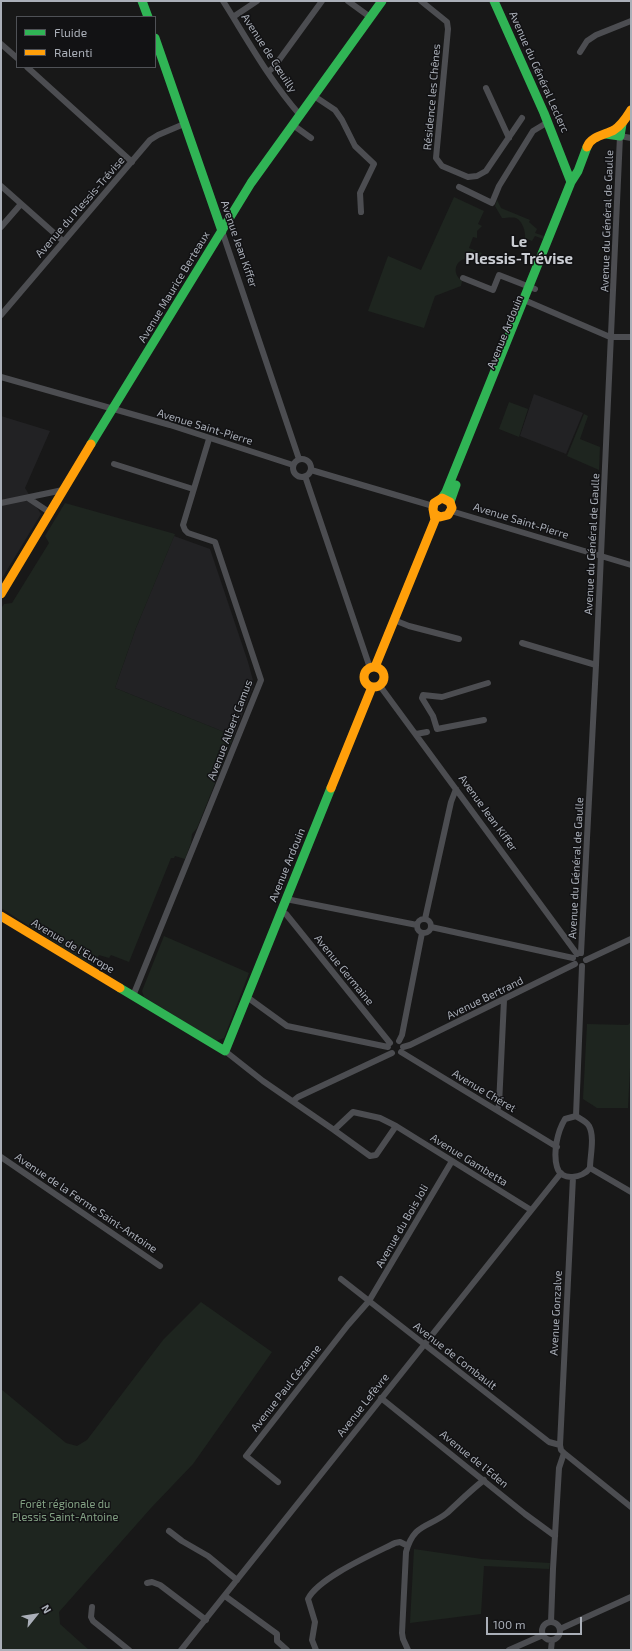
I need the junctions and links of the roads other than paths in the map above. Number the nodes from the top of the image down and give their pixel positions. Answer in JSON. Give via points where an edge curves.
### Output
{"nodes":[{"id":1,"x":142,"y":1,"type":"edge"},
{"id":2,"x":223,"y":1,"type":"edge"},
{"id":3,"x":257,"y":1,"type":"edge"},
{"id":4,"x":322,"y":1,"type":"edge"},
{"id":5,"x":348,"y":1,"type":"edge"},
{"id":6,"x":382,"y":1,"type":"edge"},
{"id":7,"x":421,"y":1,"type":"edge"},
{"id":8,"x":494,"y":1,"type":"edge"},
{"id":9,"x":148,"y":16,"type":"edge"},
{"id":10,"x":370,"y":16,"type":"junction"},
{"id":11,"x":233,"y":17,"type":"junction"},
{"id":12,"x":631,"y":21,"type":"edge"},
{"id":13,"x":156,"y":41,"type":"edge"},
{"id":14,"x":1,"y":44,"type":"edge"},
{"id":15,"x":580,"y":52,"type":"dead end"},
{"id":16,"x":16,"y":57,"type":"edge"},
{"id":17,"x":28,"y":68,"type":"edge"},
{"id":18,"x":268,"y":72,"type":"junction"},
{"id":19,"x":486,"y":88,"type":"dead end"},
{"id":20,"x":314,"y":96,"type":"junction"},
{"id":21,"x":631,"y":110,"type":"edge"},
{"id":22,"x":300,"y":116,"type":"junction"},
{"id":23,"x":522,"y":118,"type":"dead end"},
{"id":24,"x":548,"y":122,"type":"junction"},
{"id":25,"x":184,"y":124,"type":"junction"},
{"id":26,"x":622,"y":124,"type":"junction"},
{"id":27,"x":293,"y":125,"type":"junction"},
{"id":28,"x":606,"y":134,"type":"junction"},
{"id":29,"x":620,"y":136,"type":"junction"},
{"id":30,"x":311,"y":138,"type":"dead end"},
{"id":31,"x":509,"y":138,"type":"junction"},
{"id":32,"x":631,"y":138,"type":"edge"},
{"id":33,"x":561,"y":154,"type":"junction"},
{"id":34,"x":132,"y":162,"type":"junction"},
{"id":35,"x":578,"y":171,"type":"junction"},
{"id":36,"x":571,"y":182,"type":"junction"},
{"id":37,"x":1,"y":186,"type":"edge"},
{"id":38,"x":459,"y":187,"type":"dead end"},
{"id":39,"x":21,"y":204,"type":"junction"},
{"id":40,"x":361,"y":212,"type":"dead end"},
{"id":41,"x":1,"y":227,"type":"edge"},
{"id":42,"x":222,"y":232,"type":"junction"},
{"id":43,"x":63,"y":241,"type":"junction"},
{"id":44,"x":463,"y":278,"type":"dead end"},
{"id":45,"x":532,"y":288,"type":"junction"},
{"id":46,"x":527,"y":301,"type":"junction"},
{"id":47,"x":1,"y":315,"type":"edge"},
{"id":48,"x":610,"y":337,"type":"junction"},
{"id":49,"x":631,"y":337,"type":"edge"},
{"id":50,"x":1,"y":377,"type":"edge"},
{"id":51,"x":112,"y":410,"type":"junction"},
{"id":52,"x":209,"y":438,"type":"junction"},
{"id":53,"x":299,"y":459,"type":"junction"},
{"id":54,"x":114,"y":464,"type":"dead end"},
{"id":55,"x":293,"y":465,"type":"junction"},
{"id":56,"x":311,"y":470,"type":"junction"},
{"id":57,"x":305,"y":476,"type":"junction"},
{"id":58,"x":193,"y":489,"type":"junction"},
{"id":59,"x":63,"y":490,"type":"junction"},
{"id":60,"x":28,"y":498,"type":"junction"},
{"id":61,"x":1,"y":503,"type":"edge"},
{"id":62,"x":448,"y":504,"type":"junction"},
{"id":63,"x":49,"y":512,"type":"junction"},
{"id":64,"x":437,"y":512,"type":"junction"},
{"id":65,"x":601,"y":555,"type":"junction"},
{"id":66,"x":631,"y":565,"type":"edge"},
{"id":67,"x":1,"y":594,"type":"edge"},
{"id":68,"x":399,"y":622,"type":"junction"},
{"id":69,"x":459,"y":639,"type":"dead end"},
{"id":70,"x":522,"y":643,"type":"dead end"},
{"id":71,"x":596,"y":665,"type":"junction"},
{"id":72,"x":375,"y":667,"type":"junction"},
{"id":73,"x":488,"y":682,"type":"dead end"},
{"id":74,"x":376,"y":686,"type":"junction"},
{"id":75,"x":484,"y":720,"type":"dead end"},
{"id":76,"x":427,"y":732,"type":"dead end"},
{"id":77,"x":416,"y":734,"type":"junction"},
{"id":78,"x":456,"y":789,"type":"junction"},
{"id":79,"x":286,"y":899,"type":"junction"},
{"id":80,"x":281,"y":912,"type":"junction"},
{"id":81,"x":1,"y":916,"type":"edge"},
{"id":82,"x":425,"y":919,"type":"junction"},
{"id":83,"x":418,"y":925,"type":"junction"},
{"id":84,"x":431,"y":927,"type":"junction"},
{"id":85,"x":422,"y":933,"type":"junction"},
{"id":86,"x":631,"y":940,"type":"edge"},
{"id":87,"x":577,"y":957,"type":"junction"},
{"id":88,"x":586,"y":960,"type":"junction"},
{"id":89,"x":582,"y":966,"type":"junction"},
{"id":90,"x":133,"y":996,"type":"junction"},
{"id":91,"x":247,"y":997,"type":"junction"},
{"id":92,"x":504,"y":1000,"type":"junction"},
{"id":93,"x":399,"y":1041,"type":"junction"},
{"id":94,"x":389,"y":1045,"type":"junction"},
{"id":95,"x":402,"y":1050,"type":"junction"},
{"id":96,"x":225,"y":1052,"type":"junction"},
{"id":97,"x":392,"y":1053,"type":"junction"},
{"id":98,"x":293,"y":1101,"type":"junction"},
{"id":99,"x":497,"y":1110,"type":"junction"},
{"id":100,"x":576,"y":1116,"type":"junction"},
{"id":101,"x":396,"y":1126,"type":"junction"},
{"id":102,"x":334,"y":1130,"type":"junction"},
{"id":103,"x":557,"y":1147,"type":"junction"},
{"id":104,"x":1,"y":1157,"type":"edge"},
{"id":105,"x":452,"y":1161,"type":"junction"},
{"id":106,"x":590,"y":1168,"type":"junction"},
{"id":107,"x":561,"y":1173,"type":"junction"},
{"id":108,"x":573,"y":1177,"type":"junction"},
{"id":109,"x":631,"y":1192,"type":"edge"},
{"id":110,"x":531,"y":1210,"type":"junction"},
{"id":111,"x":160,"y":1266,"type":"dead end"},
{"id":112,"x":340,"y":1279,"type":"dead end"},
{"id":113,"x":369,"y":1301,"type":"junction"},
{"id":114,"x":424,"y":1344,"type":"junction"},
{"id":115,"x":381,"y":1398,"type":"junction"},
{"id":116,"x":561,"y":1449,"type":"junction"},
{"id":117,"x":484,"y":1480,"type":"junction"},
{"id":118,"x":278,"y":1482,"type":"dead end"},
{"id":119,"x":631,"y":1507,"type":"edge"},
{"id":120,"x":169,"y":1531,"type":"dead end"},
{"id":121,"x":555,"y":1536,"type":"junction"},
{"id":122,"x":408,"y":1546,"type":"junction"},
{"id":123,"x":237,"y":1580,"type":"junction"},
{"id":124,"x":147,"y":1583,"type":"dead end"},
{"id":125,"x":225,"y":1596,"type":"junction"},
{"id":126,"x":631,"y":1597,"type":"edge"},
{"id":127,"x":92,"y":1607,"type":"dead end"},
{"id":128,"x":206,"y":1620,"type":"junction"},
{"id":129,"x":551,"y":1622,"type":"junction"},
{"id":130,"x":560,"y":1629,"type":"junction"},
{"id":131,"x":543,"y":1635,"type":"junction"},
{"id":132,"x":552,"y":1640,"type":"junction"},
{"id":133,"x":129,"y":1650,"type":"edge"},
{"id":134,"x":181,"y":1650,"type":"edge"},
{"id":135,"x":287,"y":1650,"type":"edge"},
{"id":136,"x":316,"y":1650,"type":"edge"},
{"id":137,"x":408,"y":1650,"type":"edge"},
{"id":138,"x":509,"y":1650,"type":"edge"},
{"id":139,"x":551,"y":1650,"type":"edge"}],
"edges":[{"from":1,"to":9,"type":"street"},
{"from":2,"to":11,"type":"street","name":"Avenue de Cœuilly"},
{"from":3,"to":11,"type":"street"},
{"from":4,"to":18,"type":"street"},
{"from":5,"to":10,"type":"street"},
{"from":6,"to":10,"type":"street","name":"Avenue Maurice Berteaux"},
{"from":7,"to":31,"type":"street","name":"Résidence les Chênes","via":[[447,22],[448,29],[436,158],[442,166],[468,177],[477,176],[486,172]]},
{"from":8,"to":24,"type":"street","name":"Avenue du Général Leclerc"},
{"from":10,"to":20,"type":"street","name":"Avenue Maurice Berteaux"},
{"from":11,"to":18,"type":"street","name":"Avenue de Cœuilly"},
{"from":12,"to":15,"type":"street","via":[[596,35],[587,41]]},
{"from":13,"to":25,"type":"street","name":"Avenue Jean Kiffer"},
{"from":14,"to":16,"type":"street"},
{"from":17,"to":34,"type":"street"},
{"from":18,"to":22,"type":"street","name":"Avenue de Cœuilly"},
{"from":19,"to":31,"type":"street"},
{"from":20,"to":22,"type":"street","name":"Avenue Maurice Berteaux"},
{"from":20,"to":40,"type":"street","via":[[335,110],[355,146],[374,164],[360,193]]},
{"from":21,"to":26,"type":"street","name":"Avenue Ardouin"},
{"from":22,"to":27,"type":"street","name":"Avenue Maurice Berteaux"},
{"from":23,"to":31,"type":"street","name":"Résidence les Chênes"},
{"from":24,"to":33,"type":"street","name":"Avenue du Général Leclerc"},
{"from":24,"to":38,"type":"street","via":[[534,131],[499,186],[492,203]]},
{"from":25,"to":34,"type":"street","name":"Avenue du Plessis-Trévise","via":[[150,140]]},
{"from":25,"to":42,"type":"street","name":"Avenue Jean Kiffer"},
{"from":26,"to":28,"type":"street","name":"Avenue Ardouin"},
{"from":26,"to":29,"type":"street","name":"Avenue Ardouin"},
{"from":27,"to":30,"type":"street"},
{"from":27,"to":42,"type":"street","name":"Avenue Maurice Berteaux","via":[[251,183]]},
{"from":28,"to":29,"type":"street"},
{"from":28,"to":35,"type":"street","name":"Avenue Ardouin","via":[[589,142]]},
{"from":29,"to":32,"type":"street"},
{"from":29,"to":48,"type":"street","name":"Avenue du Général de Gaulle"},
{"from":33,"to":35,"type":"street","name":"Avenue du Général Leclerc"},
{"from":33,"to":36,"type":"street","name":"Avenue du Général Leclerc"},
{"from":34,"to":43,"type":"street","name":"Avenue du Plessis-Trévise"},
{"from":35,"to":36,"type":"street","name":"Avenue Ardouin"},
{"from":35,"to":45,"type":"street","name":"Avenue Ardouin","via":[[574,194]]},
{"from":36,"to":45,"type":"street","name":"Avenue Ardouin"},
{"from":37,"to":39,"type":"street"},
{"from":39,"to":41,"type":"street"},
{"from":39,"to":43,"type":"street"},
{"from":42,"to":51,"type":"street","name":"Avenue Maurice Berteaux"},
{"from":42,"to":53,"type":"street","name":"Avenue Jean Kiffer"},
{"from":43,"to":47,"type":"street","name":"Avenue du Plessis-Trévise"},
{"from":44,"to":45,"type":"street","via":[[493,290],[499,275]]},
{"from":45,"to":46,"type":"street","name":"Avenue Ardouin"},
{"from":46,"to":48,"type":"street"},
{"from":46,"to":62,"type":"street","name":"Avenue Ardouin","via":[[446,492]]},
{"from":48,"to":49,"type":"street"},
{"from":48,"to":65,"type":"street","name":"Avenue du Général de Gaulle"},
{"from":50,"to":51,"type":"street","name":"Avenue Saint-Pierre"},
{"from":51,"to":52,"type":"street","name":"Avenue Saint-Pierre"},
{"from":51,"to":59,"type":"street","name":"Avenue Maurice Berteaux"},
{"from":52,"to":55,"type":"street","name":"Avenue Saint-Pierre"},
{"from":52,"to":58,"type":"street","name":"Avenue Albert Camus"},
{"from":53,"to":55,"type":"street"},
{"from":53,"to":56,"type":"street","via":[[308,461]]},
{"from":54,"to":58,"type":"street"},
{"from":55,"to":57,"type":"street","via":[[295,474]]},
{"from":56,"to":57,"type":"street"},
{"from":56,"to":64,"type":"street"},
{"from":57,"to":72,"type":"street"},
{"from":58,"to":90,"type":"street","name":"Avenue Albert Camus","via":[[183,525],[185,530],[215,542],[262,680]]},
{"from":59,"to":60,"type":"street"},
{"from":59,"to":63,"type":"street","name":"Avenue Maurice Berteaux"},
{"from":60,"to":61,"type":"street"},
{"from":60,"to":63,"type":"street"},
{"from":62,"to":64,"type":"street","via":[[448,515]]},
{"from":62,"to":64,"type":"street","via":[[436,500]]},
{"from":62,"to":65,"type":"street","name":"Avenue Saint-Pierre"},
{"from":63,"to":67,"type":"street","name":"Avenue Maurice Berteaux"},
{"from":64,"to":68,"type":"street","via":[[438,524]]},
{"from":64,"to":72,"type":"street"},
{"from":65,"to":66,"type":"street","name":"Avenue Saint-Pierre"},
{"from":65,"to":71,"type":"street","name":"Avenue du Général de Gaulle"},
{"from":68,"to":69,"type":"street"},
{"from":68,"to":72,"type":"street"},
{"from":70,"to":71,"type":"street"},
{"from":71,"to":87,"type":"street","name":"Avenue du Général de Gaulle"},
{"from":72,"to":74,"type":"street","via":[[385,677]]},
{"from":72,"to":74,"type":"street","via":[[365,672],[364,678],[366,684]]},
{"from":73,"to":75,"type":"street","via":[[442,697],[423,695],[422,698],[433,716],[437,729]]},
{"from":74,"to":77,"type":"street","name":"Avenue Jean Kiffer"},
{"from":74,"to":79,"type":"street","name":"Avenue Ardouin"},
{"from":76,"to":77,"type":"street"},
{"from":77,"to":78,"type":"street","name":"Avenue Jean Kiffer"},
{"from":78,"to":82,"type":"street"},
{"from":78,"to":87,"type":"street","name":"Avenue Jean Kiffer"},
{"from":79,"to":80,"type":"street","name":"Avenue Ardouin"},
{"from":79,"to":83,"type":"street"},
{"from":80,"to":91,"type":"street","name":"Avenue Ardouin"},
{"from":80,"to":94,"type":"street","name":"Avenue Germaine","via":[[286,914]]},
{"from":81,"to":90,"type":"street","name":"Avenue de l'Europe"},
{"from":82,"to":83,"type":"street"},
{"from":82,"to":84,"type":"street"},
{"from":83,"to":85,"type":"street"},
{"from":84,"to":85,"type":"street","via":[[429,931]]},
{"from":84,"to":87,"type":"street"},
{"from":85,"to":93,"type":"street"},
{"from":86,"to":88,"type":"street"},
{"from":87,"to":88,"type":"street","name":"Avenue Jean Kiffer","via":[[585,956]]},
{"from":87,"to":89,"type":"street"},
{"from":87,"to":92,"type":"street","name":"Avenue Bertrand"},
{"from":88,"to":89,"type":"street"},
{"from":89,"to":100,"type":"street"},
{"from":90,"to":96,"type":"street","name":"Avenue de l'Europe"},
{"from":91,"to":94,"type":"street","via":[[287,1026]]},
{"from":91,"to":96,"type":"street","name":"Avenue Ardouin"},
{"from":92,"to":95,"type":"street","name":"Avenue Bertrand"},
{"from":92,"to":99,"type":"street"},
{"from":93,"to":94,"type":"street","via":[[394,1040]]},
{"from":93,"to":95,"type":"street"},
{"from":94,"to":97,"type":"street"},
{"from":95,"to":97,"type":"street","via":[[397,1054]]},
{"from":95,"to":99,"type":"street","name":"Avenue Chéret"},
{"from":96,"to":98,"type":"street"},
{"from":97,"to":98,"type":"street"},
{"from":98,"to":102,"type":"street"},
{"from":99,"to":103,"type":"street","name":"Avenue Chéret"},
{"from":100,"to":103,"type":"street","via":[[565,1120],[558,1133]]},
{"from":100,"to":106,"type":"street","via":[[584,1120],[591,1134]]},
{"from":101,"to":102,"type":"street","name":"Avenue Gambetta","via":[[380,1118],[353,1112]]},
{"from":101,"to":102,"type":"street","via":[[376,1155],[370,1156]]},
{"from":101,"to":105,"type":"street","name":"Avenue Gambetta"},
{"from":103,"to":107,"type":"street","via":[[557,1168]]},
{"from":104,"to":111,"type":"street","name":"Avenue de la Ferme Saint-Antoine"},
{"from":105,"to":110,"type":"street","name":"Avenue Gambetta"},
{"from":105,"to":113,"type":"street","name":"Avenue du Bois Joli"},
{"from":106,"to":108,"type":"street","via":[[582,1176]]},
{"from":106,"to":109,"type":"street"},
{"from":107,"to":108,"type":"street"},
{"from":107,"to":110,"type":"street","name":"Avenue Lefèvre"},
{"from":108,"to":116,"type":"street","name":"Avenue Gonzalve"},
{"from":110,"to":114,"type":"street","name":"Avenue Lefèvre"},
{"from":112,"to":113,"type":"street","name":"Avenue de Combault"},
{"from":113,"to":114,"type":"street","name":"Avenue de Combault"},
{"from":113,"to":118,"type":"street","name":"Avenue Paul Cézanne","via":[[246,1456]]},
{"from":114,"to":115,"type":"street","name":"Avenue Lefèvre"},
{"from":114,"to":116,"type":"street","name":"Avenue de Combault","via":[[548,1442]]},
{"from":115,"to":117,"type":"street","name":"Avenue de l'Eden"},
{"from":115,"to":123,"type":"street","name":"Avenue Lefèvre"},
{"from":116,"to":119,"type":"street","name":"Avenue de Combault"},
{"from":116,"to":121,"type":"street","name":"Avenue Gonzalve"},
{"from":117,"to":121,"type":"street","name":"Avenue de l'Eden"},
{"from":117,"to":122,"type":"street","via":[[442,1516],[417,1531]]},
{"from":120,"to":123,"type":"street","via":[[208,1556]]},
{"from":121,"to":129,"type":"street","name":"Avenue Gonzalve"},
{"from":122,"to":136,"type":"street","via":[[400,1542],[395,1543],[342,1570],[311,1593],[308,1599],[315,1622],[312,1640]]},
{"from":122,"to":137,"type":"street","via":[[402,1635]]},
{"from":123,"to":125,"type":"street","name":"Avenue Lefèvre"},
{"from":124,"to":128,"type":"street","via":[[160,1585]]},
{"from":125,"to":128,"type":"street","name":"Avenue Lefèvre"},
{"from":125,"to":135,"type":"street","via":[[277,1634],[277,1641]]},
{"from":126,"to":130,"type":"street"},
{"from":127,"to":133,"type":"street","via":[[93,1621]]},
{"from":128,"to":134,"type":"street","name":"Avenue Lefèvre"},
{"from":129,"to":130,"type":"street","via":[[557,1624]]},
{"from":129,"to":131,"type":"street","via":[[544,1626]]},
{"from":130,"to":132,"type":"street","via":[[559,1635]]},
{"from":131,"to":132,"type":"street"},
{"from":131,"to":138,"type":"street"},
{"from":132,"to":139,"type":"street"}]}
